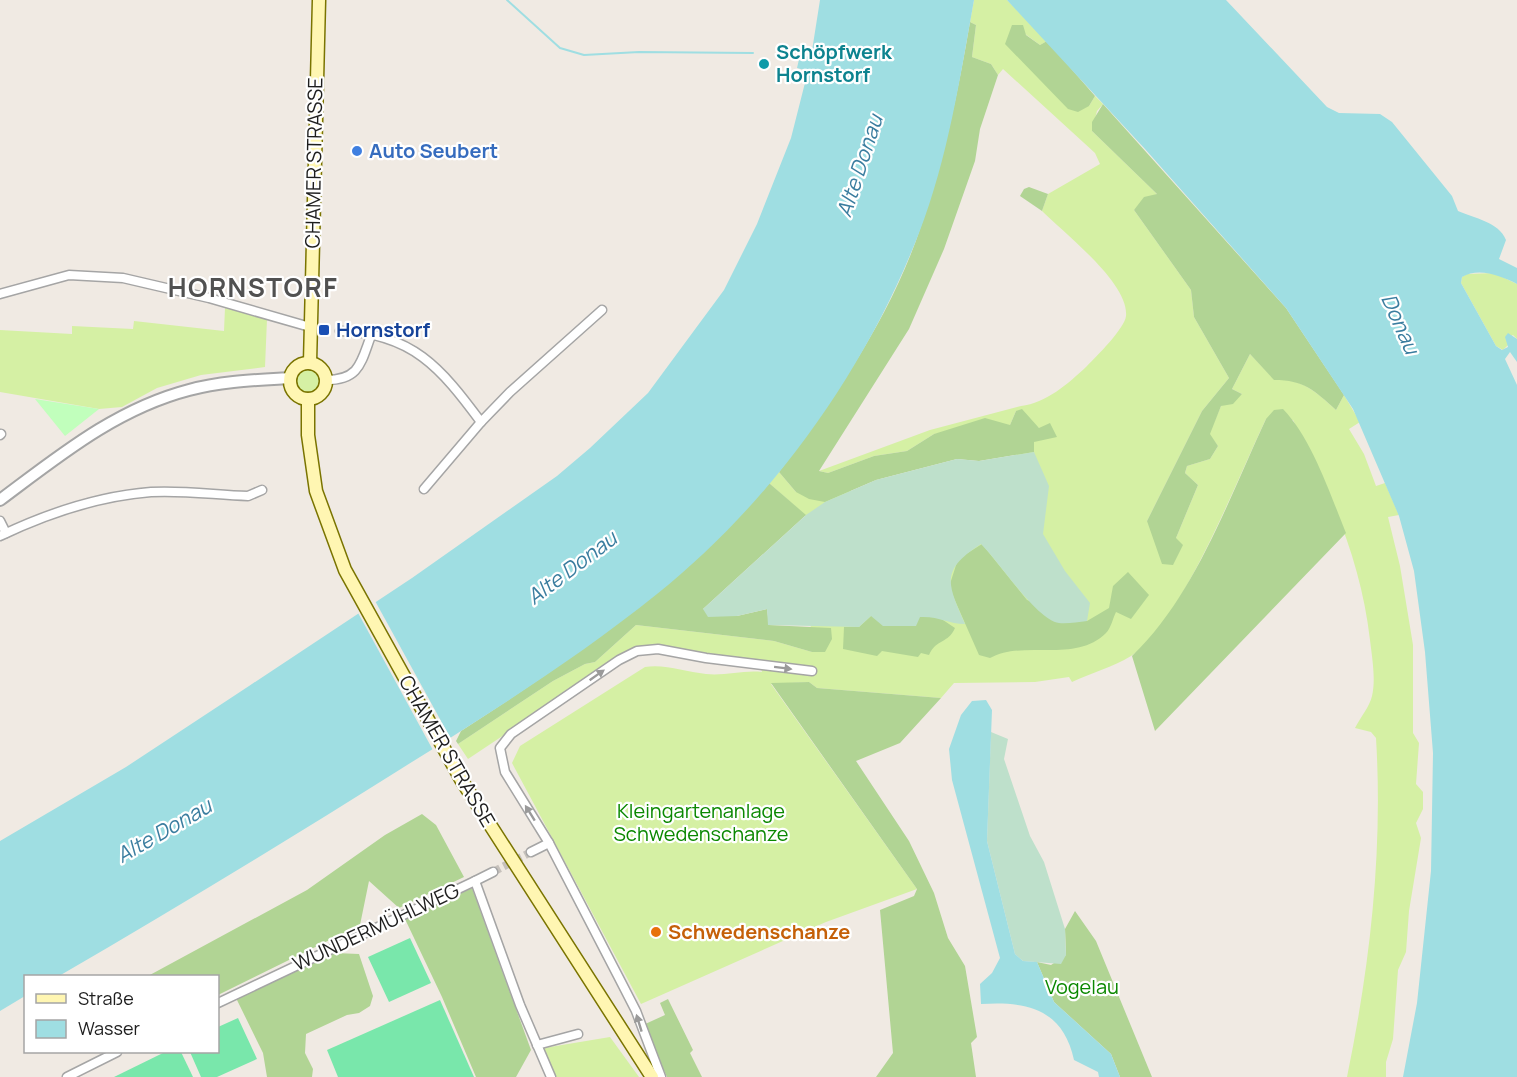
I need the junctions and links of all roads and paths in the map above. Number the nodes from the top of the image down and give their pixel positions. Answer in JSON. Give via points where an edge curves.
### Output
{"nodes":[{"id":1,"x":319,"y":0,"type":"edge"},
{"id":2,"x":0,"y":294,"type":"edge"},
{"id":3,"x":602,"y":310,"type":"dead end"},
{"id":4,"x":310,"y":327,"type":"junction"},
{"id":5,"x":340,"y":331,"type":"dead end"},
{"id":6,"x":372,"y":333,"type":"junction"},
{"id":7,"x":310,"y":359,"type":"junction"},
{"id":8,"x":290,"y":378,"type":"junction"},
{"id":9,"x":326,"y":380,"type":"junction"},
{"id":10,"x":308,"y":399,"type":"junction"},
{"id":11,"x":481,"y":422,"type":"junction"},
{"id":12,"x":424,"y":489,"type":"dead end"},
{"id":13,"x":262,"y":490,"type":"dead end"},
{"id":14,"x":0,"y":500,"type":"edge"},
{"id":15,"x":0,"y":521,"type":"edge"},
{"id":16,"x":3,"y":534,"type":"edge"},
{"id":17,"x":812,"y":671,"type":"dead end"},
{"id":18,"x":549,"y":843,"type":"junction"},
{"id":19,"x":531,"y":852,"type":"tunnel mouth"},
{"id":20,"x":493,"y":872,"type":"tunnel mouth"},
{"id":21,"x":475,"y":881,"type":"junction"},
{"id":22,"x":219,"y":1003,"type":"edge"},
{"id":23,"x":578,"y":1034,"type":"dead end"},
{"id":24,"x":537,"y":1046,"type":"junction"},
{"id":25,"x":115,"y":1053,"type":"edge"},
{"id":26,"x":67,"y":1077,"type":"edge"},
{"id":27,"x":551,"y":1077,"type":"edge"},
{"id":28,"x":652,"y":1077,"type":"edge"},
{"id":29,"x":661,"y":1077,"type":"edge"}],
"edges":[{"from":1,"to":4,"type":"main road","name":"CHAMER STRASSE"},
{"from":2,"to":4,"type":"street","via":[[69,275],[101,276],[207,297]]},
{"from":3,"to":11,"type":"street"},
{"from":4,"to":7,"type":"main road","name":"CHAMER STRASSE"},
{"from":5,"to":6,"type":"street"},
{"from":6,"to":9,"type":"street","via":[[353,374],[341,380]]},
{"from":6,"to":11,"type":"street","via":[[400,342],[425,358],[453,385]]},
{"from":7,"to":8,"type":"main road","via":[[299,365]]},
{"from":7,"to":9,"type":"main road","via":[[320,367]]},
{"from":8,"to":10,"type":"main road","via":[[292,390]]},
{"from":8,"to":14,"type":"street","via":[[209,385],[150,403],[88,436]]},
{"from":9,"to":10,"type":"main road","via":[[319,395]]},
{"from":10,"to":28,"type":"main road","name":"CHAMER STRASSE","via":[[310,461],[316,491],[345,570],[462,781]]},
{"from":11,"to":12,"type":"street"},
{"from":13,"to":16,"type":"street","via":[[248,496],[160,492],[127,495]]},
{"from":15,"to":16,"type":"street"},
{"from":18,"to":17,"type":"street","one_way":true,"via":[[505,772],[500,748],[512,734],[619,660],[637,651],[658,649]]},
{"from":18,"to":19,"type":"street"},
{"from":29,"to":18,"type":"street","one_way":true,"via":[[636,1011]]},
{"from":20,"to":21,"type":"street"},
{"from":21,"to":22,"type":"street","name":"WUNDERMÜHLWEG"},
{"from":21,"to":24,"type":"street","name":"WUNDERMÜHLWEG"},
{"from":23,"to":24,"type":"street"},
{"from":24,"to":27,"type":"street","name":"WUNDERMÜHLWEG"},
{"from":25,"to":26,"type":"street"}]}
